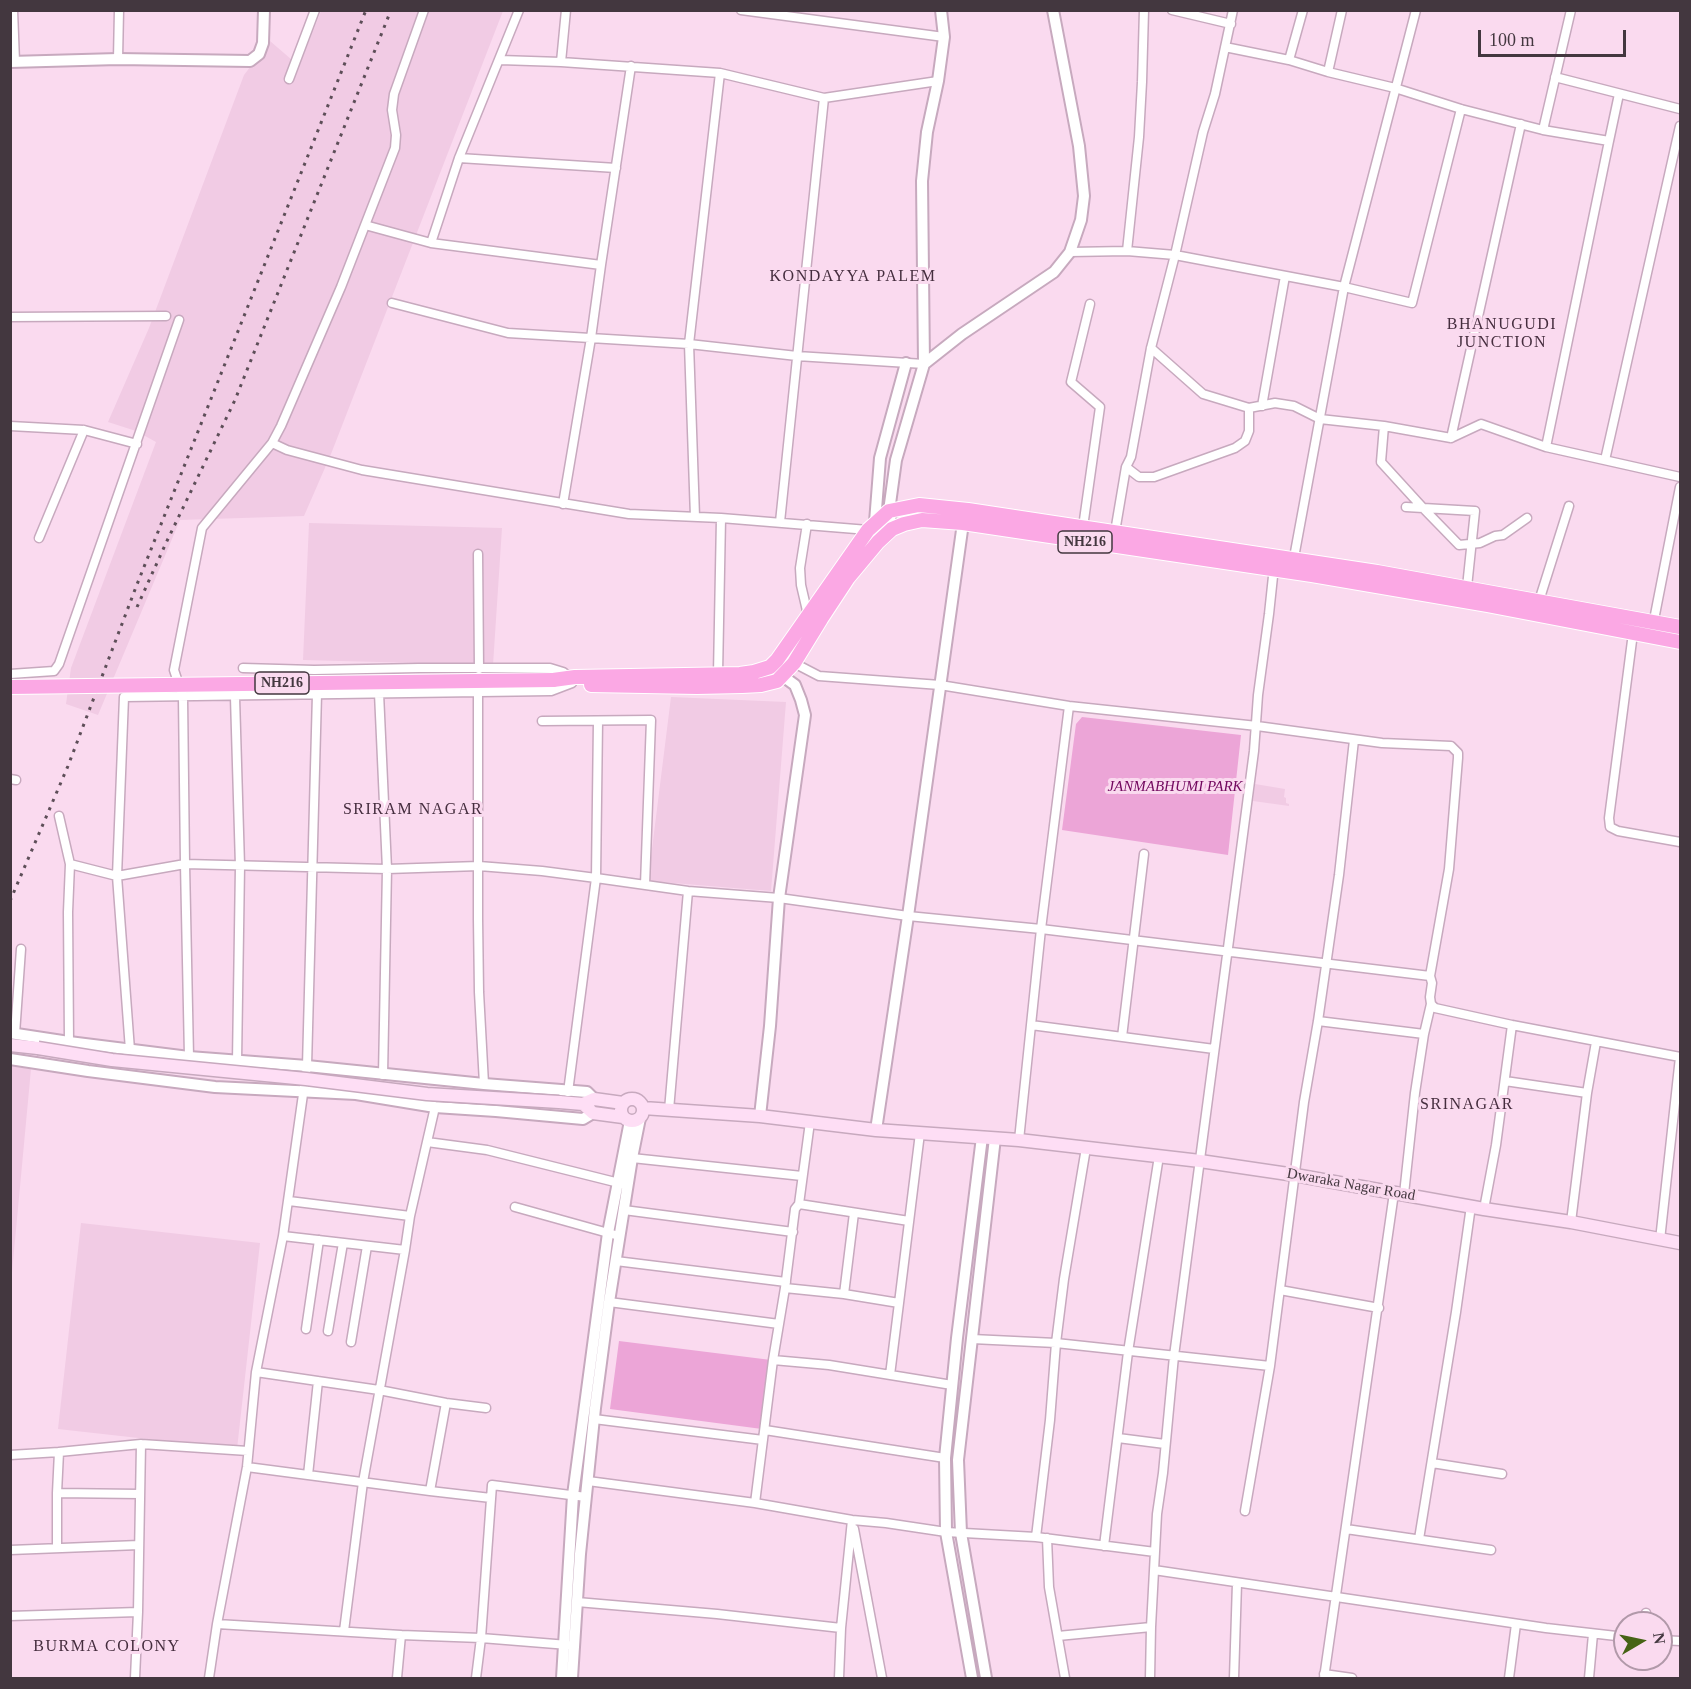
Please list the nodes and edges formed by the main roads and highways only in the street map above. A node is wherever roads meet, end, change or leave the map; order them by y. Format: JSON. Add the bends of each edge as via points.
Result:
{"nodes":[{"id":1,"x":1274,"y":563,"type":"junction"},
{"id":2,"x":1293,"y":566,"type":"junction"},
{"id":3,"x":1680,"y":627,"type":"edge"},
{"id":4,"x":1680,"y":642,"type":"edge"},
{"id":5,"x":565,"y":680,"type":"junction"},
{"id":6,"x":10,"y":687,"type":"edge"},
{"id":7,"x":12,"y":1037,"type":"edge"},
{"id":8,"x":588,"y":1102,"type":"junction"},
{"id":9,"x":623,"y":1103,"type":"junction"},
{"id":10,"x":634,"y":1116,"type":"junction"},
{"id":11,"x":1680,"y":1243,"type":"edge"}],
"edges":[{"from":1,"to":2,"type":"highway","number":"NH216"},
{"from":1,"to":5,"type":"highway","number":"NH216","via":[[922,520],[892,529],[878,542],[849,578],[794,663],[770,684],[601,686],[576,685]]},
{"from":1,"to":5,"type":"highway","number":"NH216","via":[[1083,527],[968,510],[901,507],[872,526],[770,666],[740,674]]},
{"from":2,"to":3,"type":"highway","number":"NH216","via":[[1467,587]]},
{"from":2,"to":4,"type":"highway","number":"NH216"},
{"from":5,"to":6,"type":"highway","number":"NH216","bridge":true},
{"from":7,"to":8,"type":"main road","bridge":true,"via":[[112,1060],[427,1094]]},
{"from":8,"to":9,"type":"main road"},
{"from":8,"to":10,"type":"main road","via":[[593,1113]]},
{"from":9,"to":10,"type":"main road","via":[[621,1110]]},
{"from":9,"to":10,"type":"main road","via":[[632,1098],[639,1101]]},
{"from":10,"to":11,"type":"main road","name":"Dwaraka Nagar Road","via":[[669,1110],[760,1116],[1159,1156],[1295,1175]]}]}
